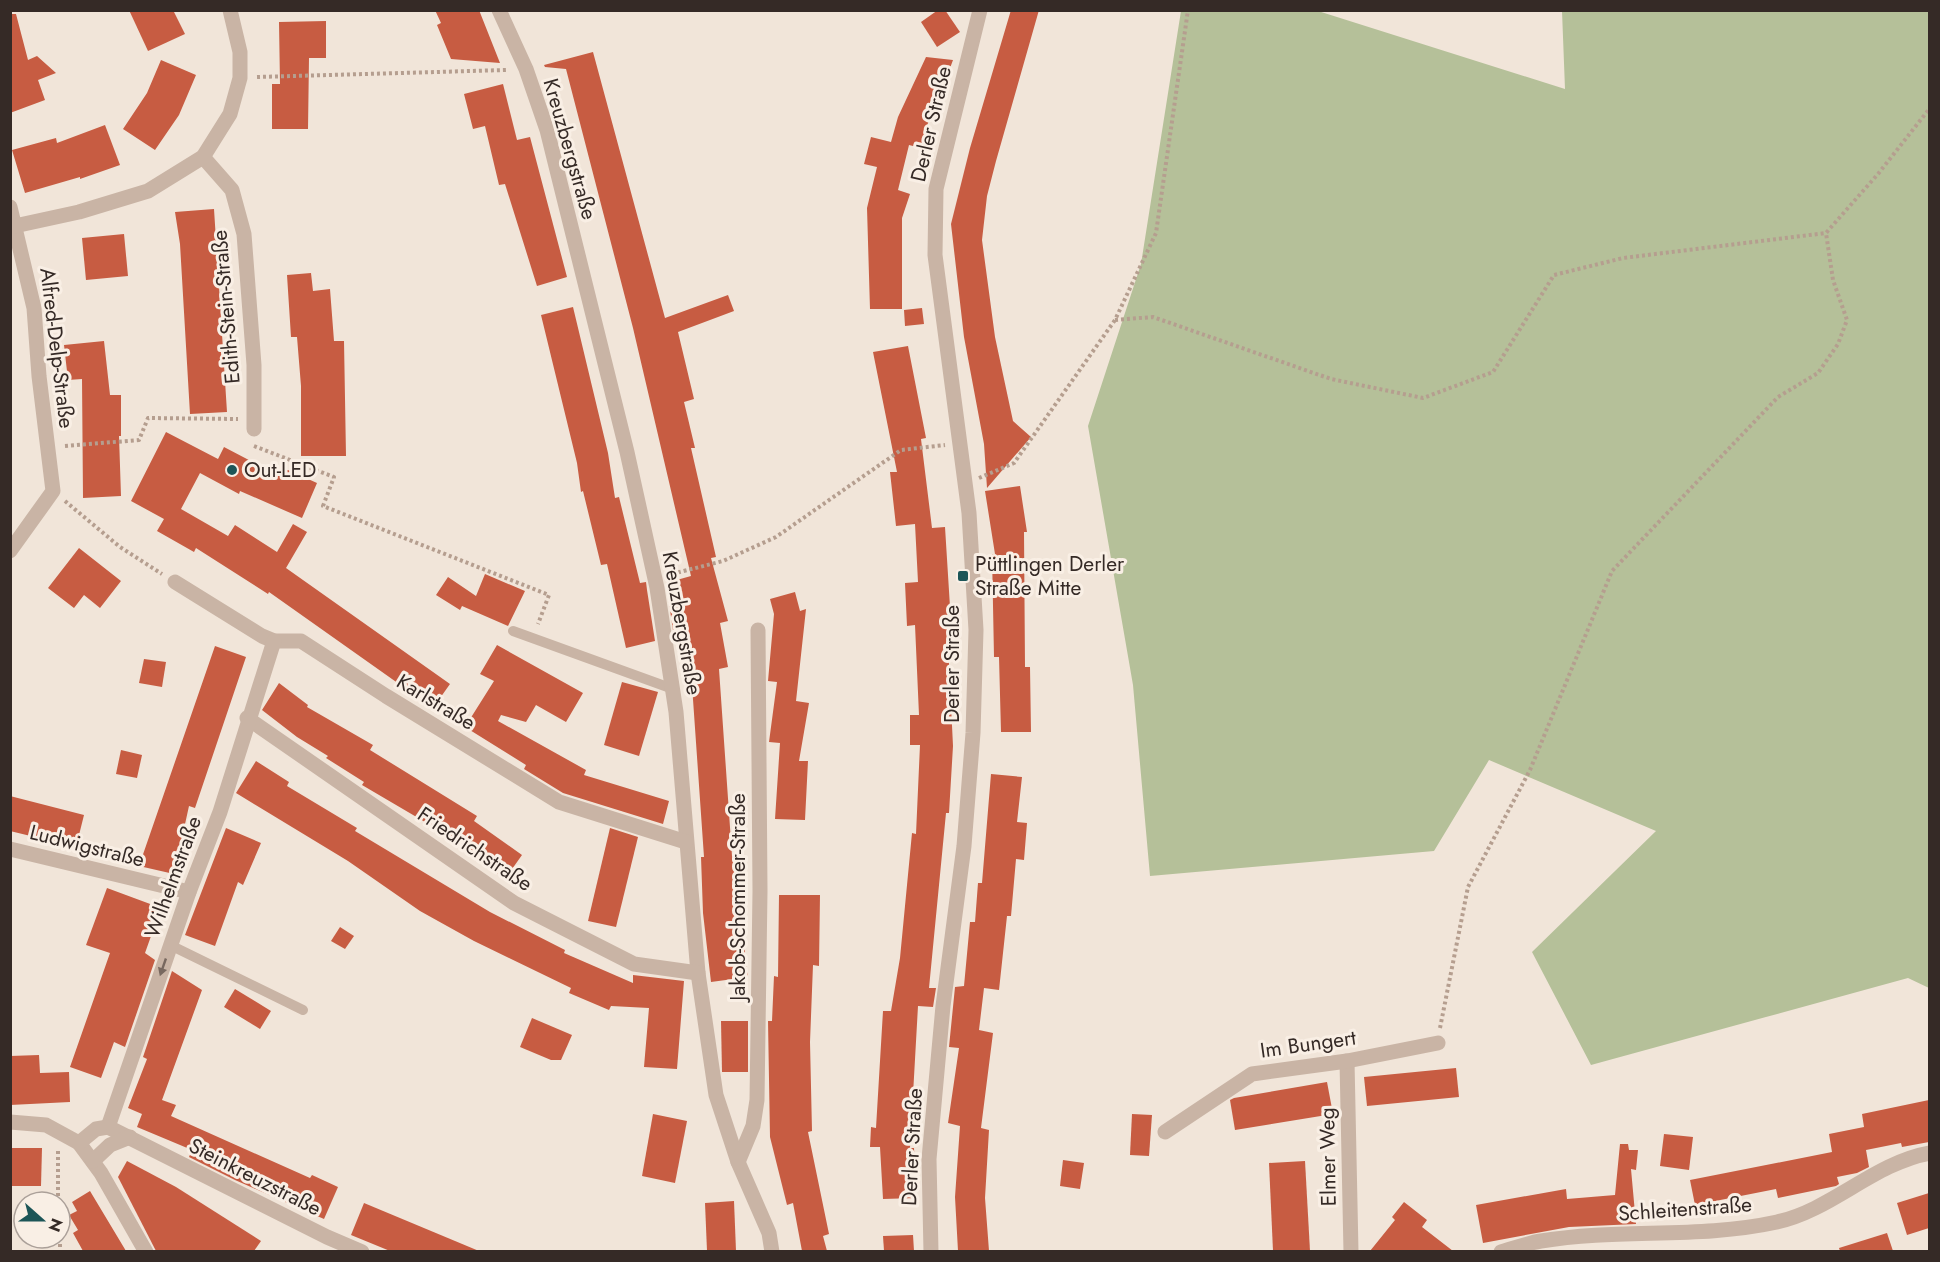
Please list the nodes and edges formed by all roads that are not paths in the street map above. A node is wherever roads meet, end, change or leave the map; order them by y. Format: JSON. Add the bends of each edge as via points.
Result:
{"nodes":[{"id":1,"x":230,"y":10,"type":"edge"},
{"id":2,"x":499,"y":10,"type":"edge"},
{"id":3,"x":980,"y":10,"type":"edge"},
{"id":4,"x":203,"y":157,"type":"junction"},
{"id":5,"x":10,"y":207,"type":"edge"},
{"id":6,"x":14,"y":227,"type":"edge"},
{"id":7,"x":254,"y":424,"type":"road end"},
{"id":8,"x":10,"y":551,"type":"edge"},
{"id":9,"x":175,"y":582,"type":"road end"},
{"id":10,"x":758,"y":630,"type":"dead end"},
{"id":11,"x":513,"y":631,"type":"dead end"},
{"id":12,"x":274,"y":640,"type":"junction"},
{"id":13,"x":673,"y":689,"type":"junction"},
{"id":14,"x":247,"y":718,"type":"junction"},
{"id":15,"x":686,"y":842,"type":"junction"},
{"id":16,"x":10,"y":849,"type":"edge"},
{"id":17,"x":189,"y":892,"type":"junction"},
{"id":18,"x":170,"y":945,"type":"junction"},
{"id":19,"x":698,"y":973,"type":"junction"},
{"id":20,"x":303,"y":1010,"type":"dead end"},
{"id":21,"x":1438,"y":1043,"type":"road end"},
{"id":22,"x":1347,"y":1061,"type":"junction"},
{"id":23,"x":10,"y":1122,"type":"edge"},
{"id":24,"x":108,"y":1127,"type":"junction"},
{"id":25,"x":1166,"y":1132,"type":"dead end"},
{"id":26,"x":130,"y":1137,"type":"junction"},
{"id":27,"x":79,"y":1143,"type":"junction"},
{"id":28,"x":1929,"y":1153,"type":"edge"},
{"id":29,"x":93,"y":1161,"type":"junction"},
{"id":30,"x":738,"y":1162,"type":"junction"},
{"id":31,"x":146,"y":1251,"type":"edge"},
{"id":32,"x":362,"y":1251,"type":"edge"},
{"id":33,"x":772,"y":1251,"type":"edge"},
{"id":34,"x":931,"y":1251,"type":"edge"},
{"id":35,"x":1351,"y":1251,"type":"edge"},
{"id":36,"x":1502,"y":1251,"type":"edge"}],
"edges":[{"from":1,"to":4,"type":"street","via":[[240,52],[240,78],[230,114]]},
{"from":2,"to":13,"type":"street","name":"Kreuzbergstraße","via":[[526,69],[547,130],[627,452],[655,578]]},
{"from":3,"to":34,"type":"street","name":"Derler Straße","via":[[936,189],[935,255],[965,484],[976,630],[974,733],[964,846],[943,1006],[929,1159]]},
{"from":4,"to":6,"type":"street","via":[[148,191]]},
{"from":4,"to":7,"type":"street","name":"Edith-Stein-Straße","via":[[232,190],[244,234],[254,365]]},
{"from":5,"to":6,"type":"street","name":"Alfred-Delp-Straße"},
{"from":6,"to":8,"type":"street","name":"Alfred-Delp-Straße","via":[[34,308],[53,491]]},
{"from":9,"to":12,"type":"street","name":"Karlstraße"},
{"from":10,"to":30,"type":"street","name":"Jakob-Schommer-Straße","via":[[757,1100],[753,1126]]},
{"from":11,"to":13,"type":"lane"},
{"from":12,"to":14,"type":"street","name":"Wilhelmstraße"},
{"from":12,"to":15,"type":"street","name":"Karlstraße","via":[[302,640],[559,802]]},
{"from":13,"to":15,"type":"street","name":"Kreuzbergstraße"},
{"from":14,"to":17,"type":"street","name":"Wilhelmstraße","via":[[220,812]]},
{"from":14,"to":19,"type":"street","name":"Friedrichstraße","via":[[514,903],[634,963]]},
{"from":15,"to":19,"type":"street","name":"Kreuzbergstraße"},
{"from":16,"to":17,"type":"street","name":"Ludwigstraße"},
{"from":17,"to":18,"type":"street","name":"Wilhelmstraße"},
{"from":18,"to":20,"type":"lane"},
{"from":18,"to":24,"type":"street","name":"Wilhelmstraße","one_way":true},
{"from":19,"to":30,"type":"street","name":"Kreuzbergstraße","via":[[716,1095]]},
{"from":21,"to":22,"type":"street","name":"Im Bungert"},
{"from":22,"to":25,"type":"street","name":"Im Bungert","via":[[1252,1074]]},
{"from":22,"to":35,"type":"street","name":"Elmer Weg"},
{"from":23,"to":27,"type":"street","via":[[46,1125]]},
{"from":24,"to":26,"type":"street","name":"Steinkreuzstraße"},
{"from":24,"to":27,"type":"street","via":[[96,1129]]},
{"from":26,"to":29,"type":"street","via":[[110,1145]]},
{"from":26,"to":32,"type":"street","name":"Steinkreuzstraße"},
{"from":27,"to":29,"type":"street"},
{"from":28,"to":36,"type":"street","name":"Schleitenstraße","via":[[1887,1168],[1824,1205],[1779,1222],[1727,1230],[1540,1241]]},
{"from":29,"to":31,"type":"street"},
{"from":30,"to":33,"type":"street","name":"Kreuzbergstraße","via":[[769,1233]]}]}
